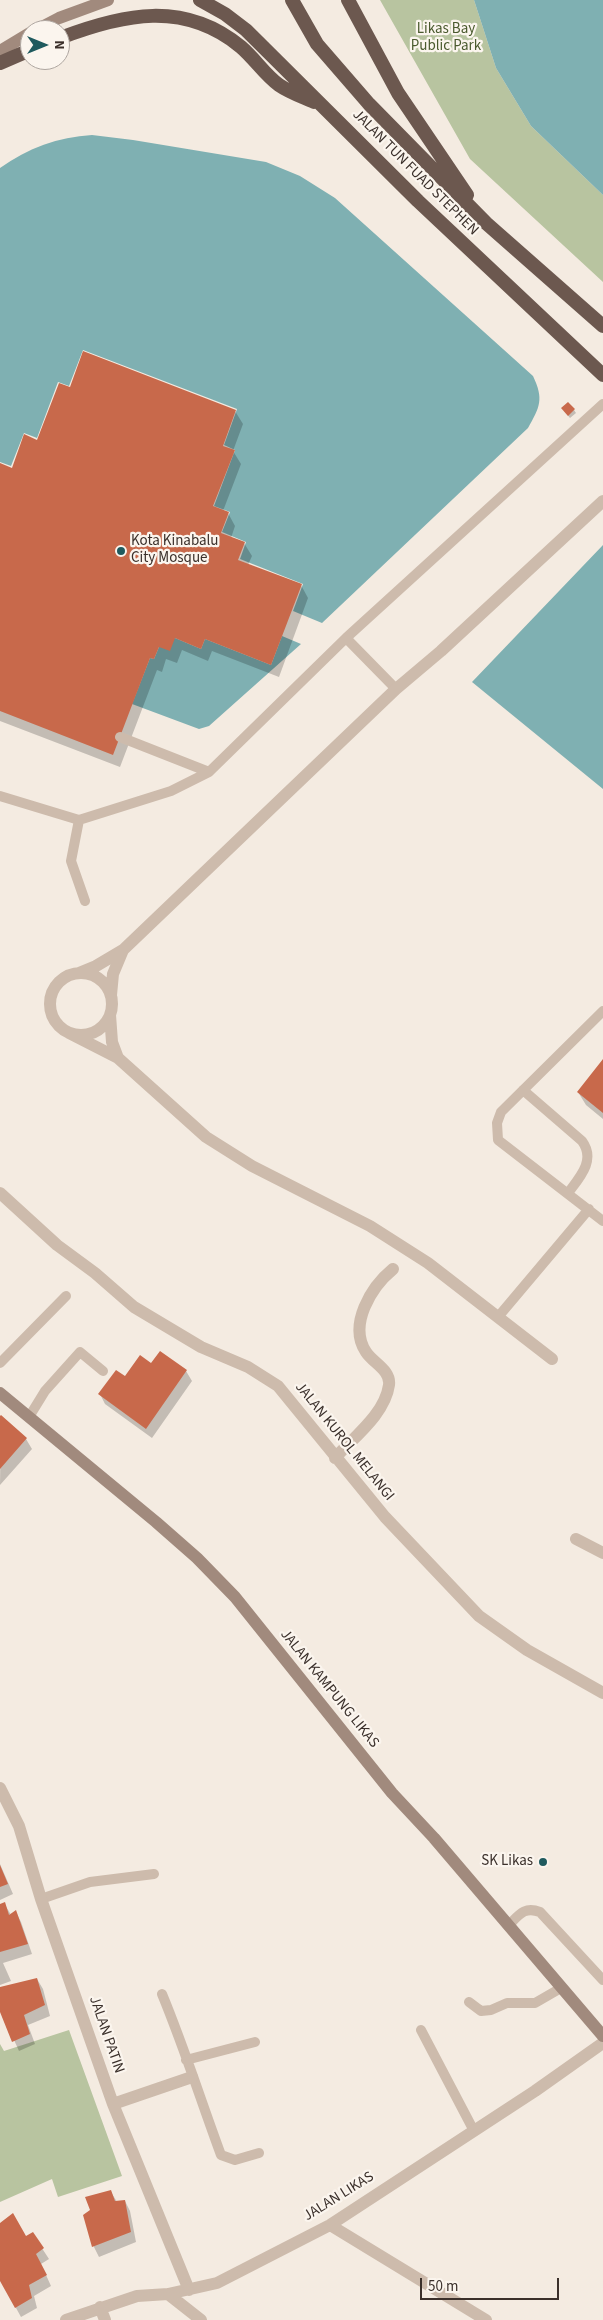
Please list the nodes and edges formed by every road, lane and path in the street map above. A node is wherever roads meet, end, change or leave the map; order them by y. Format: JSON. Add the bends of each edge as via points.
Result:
{"nodes":[{"id":1,"x":108,"y":0,"type":"edge"},
{"id":2,"x":200,"y":0,"type":"edge"},
{"id":3,"x":292,"y":0,"type":"edge"},
{"id":4,"x":348,"y":0,"type":"edge"},
{"id":5,"x":55,"y":20,"type":"edge"},
{"id":6,"x":70,"y":35,"type":"edge"},
{"id":7,"x":20,"y":39,"type":"edge"},
{"id":8,"x":0,"y":50,"type":"edge"},
{"id":9,"x":20,"y":54,"type":"edge"},
{"id":10,"x":0,"y":63,"type":"edge"},
{"id":11,"x":326,"y":108,"type":"junction"},
{"id":12,"x":486,"y":223,"type":"junction"},
{"id":13,"x":603,"y":326,"type":"edge"},
{"id":14,"x":603,"y":375,"type":"edge"},
{"id":15,"x":603,"y":404,"type":"edge"},
{"id":16,"x":603,"y":501,"type":"edge"},
{"id":17,"x":346,"y":638,"type":"junction"},
{"id":18,"x":396,"y":689,"type":"junction"},
{"id":19,"x":120,"y":737,"type":"dead end"},
{"id":20,"x":209,"y":772,"type":"junction"},
{"id":21,"x":0,"y":796,"type":"edge"},
{"id":22,"x":78,"y":820,"type":"junction"},
{"id":23,"x":85,"y":901,"type":"dead end"},
{"id":24,"x":123,"y":950,"type":"junction"},
{"id":25,"x":79,"y":973,"type":"junction"},
{"id":26,"x":111,"y":995,"type":"junction"},
{"id":27,"x":603,"y":1011,"type":"edge"},
{"id":28,"x":110,"y":1015,"type":"junction"},
{"id":29,"x":69,"y":1033,"type":"junction"},
{"id":30,"x":118,"y":1058,"type":"junction"},
{"id":31,"x":524,"y":1090,"type":"junction"},
{"id":32,"x":0,"y":1193,"type":"edge"},
{"id":33,"x":568,"y":1193,"type":"junction"},
{"id":34,"x":589,"y":1209,"type":"junction"},
{"id":35,"x":603,"y":1221,"type":"edge"},
{"id":36,"x":394,"y":1269,"type":"dead end"},
{"id":37,"x":66,"y":1296,"type":"dead end"},
{"id":38,"x":498,"y":1317,"type":"junction"},
{"id":39,"x":552,"y":1359,"type":"dead end"},
{"id":40,"x":0,"y":1364,"type":"edge"},
{"id":41,"x":103,"y":1371,"type":"dead end"},
{"id":42,"x":0,"y":1393,"type":"edge"},
{"id":43,"x":30,"y":1416,"type":"junction"},
{"id":44,"x":335,"y":1458,"type":"junction"},
{"id":45,"x":576,"y":1539,"type":"dead end"},
{"id":46,"x":603,"y":1553,"type":"edge"},
{"id":47,"x":603,"y":1692,"type":"edge"},
{"id":48,"x":0,"y":1788,"type":"edge"},
{"id":49,"x":154,"y":1874,"type":"dead end"},
{"id":50,"x":42,"y":1898,"type":"junction"},
{"id":51,"x":508,"y":1926,"type":"junction"},
{"id":52,"x":603,"y":1980,"type":"edge"},
{"id":53,"x":561,"y":1988,"type":"junction"},
{"id":54,"x":162,"y":1994,"type":"dead end"},
{"id":55,"x":469,"y":2002,"type":"dead end"},
{"id":56,"x":421,"y":2030,"type":"dead end"},
{"id":57,"x":603,"y":2036,"type":"edge"},
{"id":58,"x":255,"y":2042,"type":"dead end"},
{"id":59,"x":603,"y":2043,"type":"edge"},
{"id":60,"x":186,"y":2060,"type":"junction"},
{"id":61,"x":192,"y":2077,"type":"junction"},
{"id":62,"x":113,"y":2104,"type":"junction"},
{"id":63,"x":474,"y":2131,"type":"junction"},
{"id":64,"x":259,"y":2153,"type":"dead end"},
{"id":65,"x":330,"y":2225,"type":"junction"},
{"id":66,"x":189,"y":2290,"type":"junction"},
{"id":67,"x":168,"y":2294,"type":"junction"},
{"id":68,"x":100,"y":2308,"type":"junction"},
{"id":69,"x":66,"y":2320,"type":"edge"},
{"id":70,"x":105,"y":2320,"type":"edge"},
{"id":71,"x":201,"y":2320,"type":"edge"},
{"id":72,"x":486,"y":2320,"type":"edge"}],
"edges":[{"from":1,"to":5,"type":"main road"},
{"from":2,"to":11,"type":"highway","name":"JALAN TUN FUAD STEPHEN","via":[[246,30]]},
{"from":3,"to":12,"type":"highway","name":"JALAN TUN FUAD STEPHEN","via":[[317,44],[369,104]]},
{"from":4,"to":12,"type":"highway","via":[[398,93]]},
{"from":6,"to":11,"type":"highway","via":[[144,15],[189,21],[240,47],[279,85]]},
{"from":7,"to":8,"type":"main road"},
{"from":9,"to":10,"type":"highway"},
{"from":11,"to":14,"type":"highway","name":"JALAN TUN FUAD STEPHEN","via":[[432,215]]},
{"from":12,"to":13,"type":"highway","name":"JALAN TUN FUAD STEPHEN"},
{"from":15,"to":17,"type":"lane"},
{"from":16,"to":18,"type":"street","via":[[441,652]]},
{"from":17,"to":18,"type":"lane"},
{"from":17,"to":20,"type":"lane"},
{"from":18,"to":24,"type":"street"},
{"from":19,"to":20,"type":"lane"},
{"from":20,"to":22,"type":"lane","via":[[171,791]]},
{"from":21,"to":22,"type":"lane"},
{"from":22,"to":23,"type":"lane","via":[[71,860]]},
{"from":24,"to":25,"type":"street"},
{"from":24,"to":26,"type":"street","via":[[113,974]]},
{"from":25,"to":26,"type":"street","via":[[99,978]]},
{"from":25,"to":29,"type":"street","via":[[60,981],[51,999],[54,1019]]},
{"from":26,"to":28,"type":"street"},
{"from":27,"to":31,"type":"lane"},
{"from":28,"to":29,"type":"street","via":[[98,1031],[84,1035]]},
{"from":28,"to":30,"type":"street","via":[[112,1042]]},
{"from":29,"to":30,"type":"street"},
{"from":30,"to":38,"type":"street","via":[[206,1136],[252,1166],[370,1226],[428,1263]]},
{"from":31,"to":33,"type":"lane","via":[[587,1148],[588,1163]]},
{"from":31,"to":33,"type":"lane","via":[[501,1112],[496,1123],[498,1140]]},
{"from":32,"to":44,"type":"street","name":"JALAN KUROL MELANGI","via":[[57,1245],[95,1272],[134,1307],[201,1348],[248,1367],[278,1386]]},
{"from":33,"to":34,"type":"lane"},
{"from":34,"to":35,"type":"lane"},
{"from":34,"to":38,"type":"lane"},
{"from":36,"to":44,"type":"street","via":[[377,1285],[359,1324],[360,1341],[367,1354],[383,1368],[389,1384],[381,1408]]},
{"from":37,"to":40,"type":"lane"},
{"from":38,"to":39,"type":"street"},
{"from":41,"to":43,"type":"lane","via":[[80,1352],[44,1391]]},
{"from":42,"to":43,"type":"main road","name":"JALAN KAMPUNG LIKAS"},
{"from":43,"to":51,"type":"main road","name":"JALAN KAMPUNG LIKAS","via":[[197,1558],[235,1597],[392,1793]]},
{"from":44,"to":47,"type":"street","name":"JALAN KUROL MELANGI","via":[[409,1543],[479,1616],[527,1650]]},
{"from":45,"to":46,"type":"street"},
{"from":48,"to":50,"type":"street","name":"JALAN PATIN","via":[[19,1826]]},
{"from":49,"to":50,"type":"lane","via":[[90,1882]]},
{"from":50,"to":62,"type":"street","name":"JALAN PATIN"},
{"from":51,"to":52,"type":"lane","via":[[524,1910],[540,1912]]},
{"from":51,"to":53,"type":"main road","name":"JALAN KAMPUNG LIKAS"},
{"from":53,"to":55,"type":"lane","via":[[536,2003],[507,2003],[481,2012]]},
{"from":53,"to":57,"type":"main road","name":"JALAN KAMPUNG LIKAS"},
{"from":54,"to":60,"type":"lane"},
{"from":56,"to":63,"type":"lane"},
{"from":58,"to":60,"type":"lane"},
{"from":59,"to":63,"type":"street","name":"JALAN LIKAS"},
{"from":60,"to":61,"type":"lane"},
{"from":61,"to":62,"type":"street"},
{"from":61,"to":64,"type":"lane","via":[[220,2154],[235,2160]]},
{"from":62,"to":66,"type":"street","name":"JALAN PATIN"},
{"from":63,"to":65,"type":"street","name":"JALAN LIKAS"},
{"from":65,"to":66,"type":"street","name":"JALAN LIKAS","via":[[217,2283]]},
{"from":65,"to":72,"type":"street"},
{"from":66,"to":67,"type":"street","name":"JALAN LIKAS"},
{"from":67,"to":68,"type":"street","name":"JALAN LIKAS","via":[[137,2296]]},
{"from":67,"to":71,"type":"street"},
{"from":68,"to":69,"type":"street","name":"JALAN LIKAS"},
{"from":68,"to":70,"type":"street"}]}
